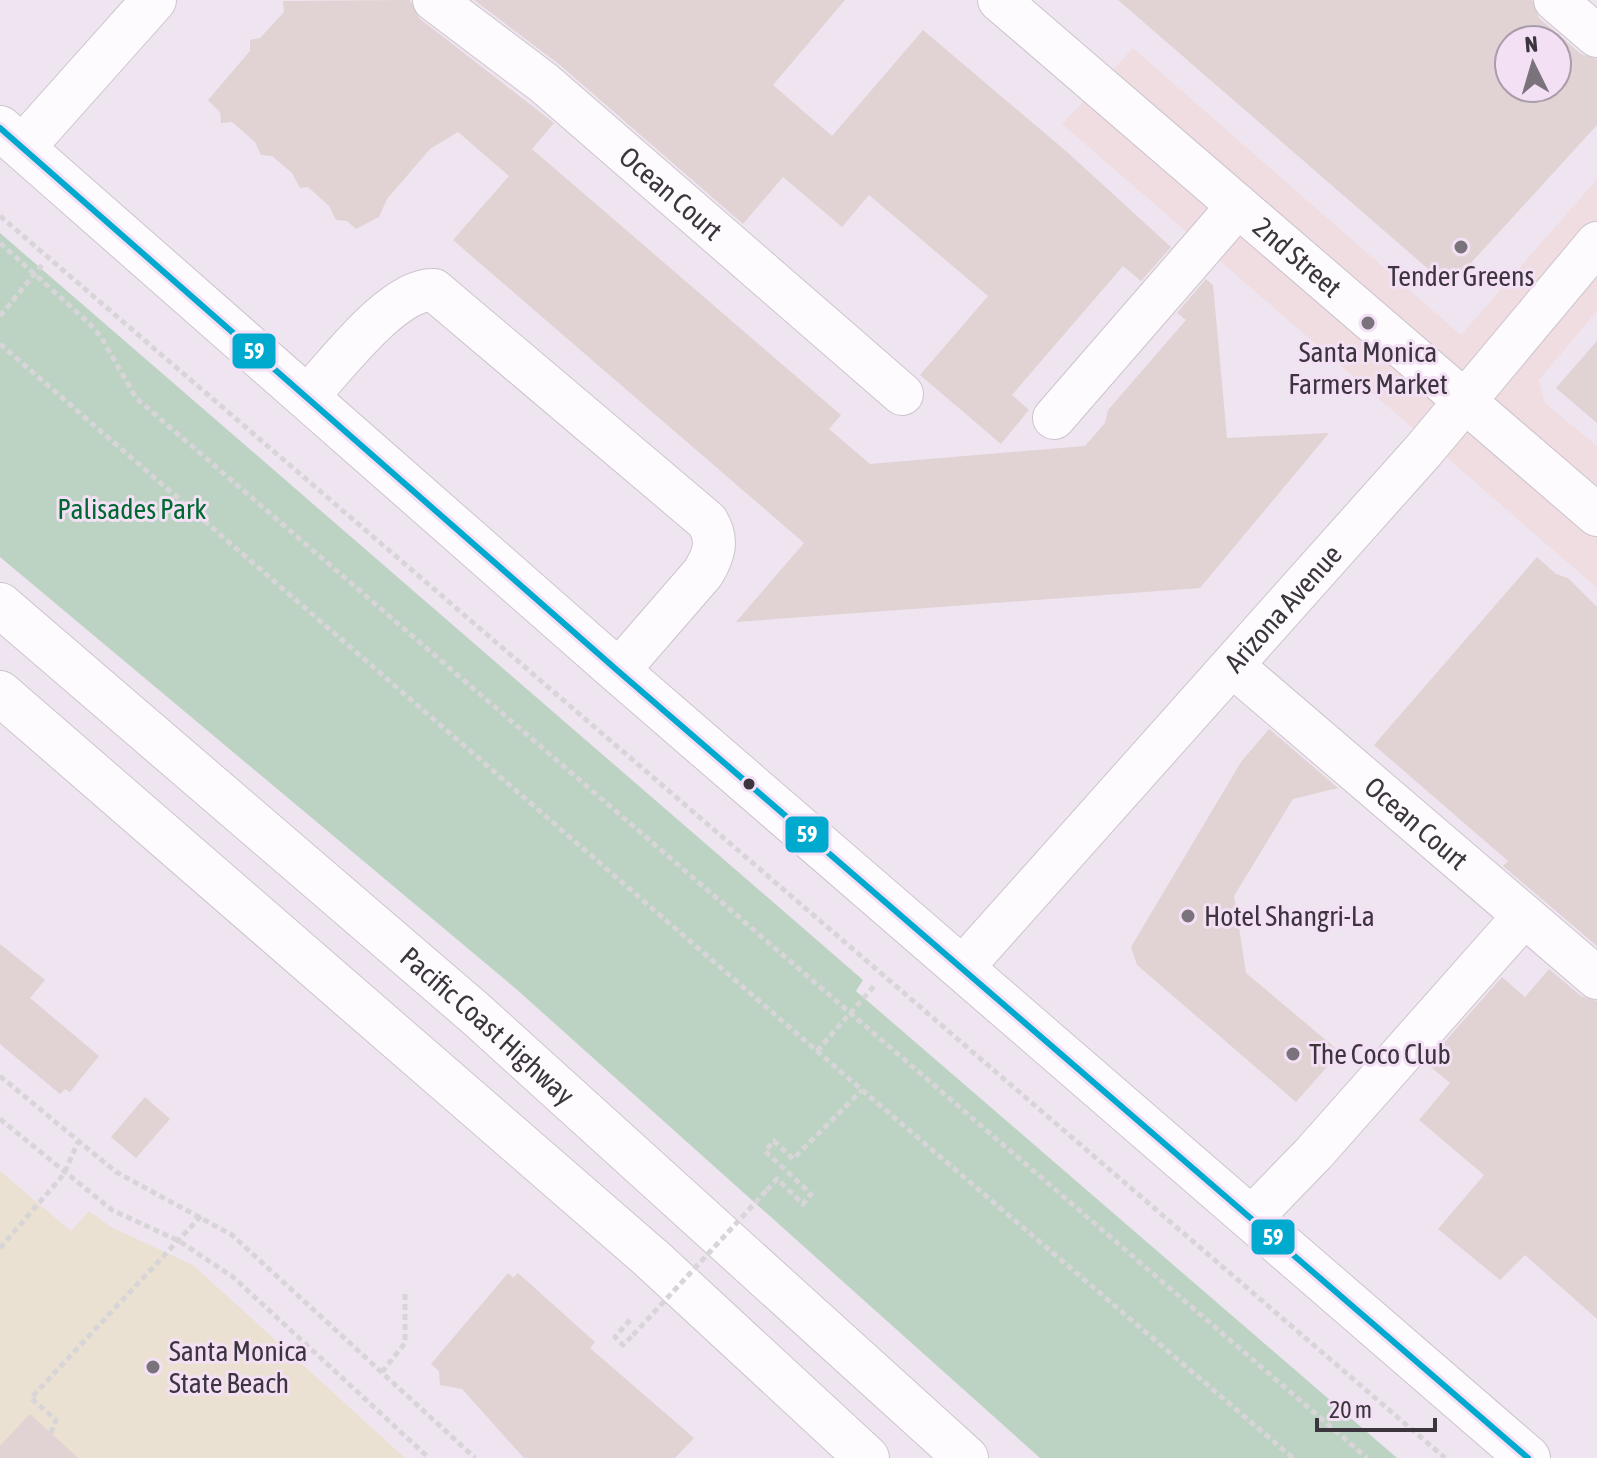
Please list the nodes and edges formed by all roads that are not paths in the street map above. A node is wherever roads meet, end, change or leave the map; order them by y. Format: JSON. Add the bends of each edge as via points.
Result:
{"nodes":[{"id":1,"x":154,"y":0,"type":"edge"},
{"id":2,"x":434,"y":0,"type":"edge"},
{"id":3,"x":999,"y":0,"type":"edge"},
{"id":4,"x":1555,"y":0,"type":"edge"},
{"id":5,"x":1597,"y":36,"type":"edge"},
{"id":6,"x":12,"y":138,"type":"edge"},
{"id":7,"x":1238,"y":206,"type":"junction"},
{"id":8,"x":1597,"y":243,"type":"edge"},
{"id":9,"x":902,"y":394,"type":"dead end"},
{"id":10,"x":307,"y":397,"type":"junction"},
{"id":11,"x":1464,"y":401,"type":"junction"},
{"id":12,"x":1054,"y":418,"type":"dead end"},
{"id":13,"x":1597,"y":515,"type":"edge"},
{"id":14,"x":0,"y":605,"type":"edge"},
{"id":15,"x":1234,"y":667,"type":"junction"},
{"id":16,"x":618,"y":671,"type":"junction"},
{"id":17,"x":0,"y":693,"type":"edge"},
{"id":18,"x":1524,"y":916,"type":"junction"},
{"id":19,"x":962,"y":968,"type":"junction"},
{"id":20,"x":1597,"y":978,"type":"edge"},
{"id":21,"x":1251,"y":1218,"type":"junction"},
{"id":22,"x":867,"y":1458,"type":"edge"},
{"id":23,"x":966,"y":1458,"type":"edge"},
{"id":24,"x":1528,"y":1458,"type":"edge"}],
"edges":[{"from":1,"to":6,"type":"main road"},
{"from":2,"to":9,"type":"street","name":"Ocean Court","via":[[544,83]]},
{"from":3,"to":7,"type":"street","name":"2nd Street"},
{"from":4,"to":5,"type":"street"},
{"from":6,"to":10,"type":"main road"},
{"from":7,"to":11,"type":"street","name":"2nd Street"},
{"from":7,"to":12,"type":"street"},
{"from":8,"to":11,"type":"street","name":"Arizona Avenue"},
{"from":10,"to":16,"type":"main road"},
{"from":10,"to":16,"type":"street","via":[[394,305],[413,292],[434,290],[707,521],[715,542],[708,565]]},
{"from":11,"to":13,"type":"street","name":"2nd Street"},
{"from":11,"to":15,"type":"street","name":"Arizona Avenue"},
{"from":14,"to":23,"type":"main road","name":"Pacific Coast Highway","via":[[464,1003]]},
{"from":15,"to":18,"type":"street","name":"Ocean Court"},
{"from":15,"to":19,"type":"street","name":"Arizona Avenue"},
{"from":16,"to":19,"type":"main road"},
{"from":17,"to":22,"type":"main road","via":[[651,1258]]},
{"from":18,"to":20,"type":"street","name":"Ocean Court"},
{"from":18,"to":21,"type":"street"},
{"from":19,"to":21,"type":"main road"},
{"from":21,"to":24,"type":"main road"}]}
